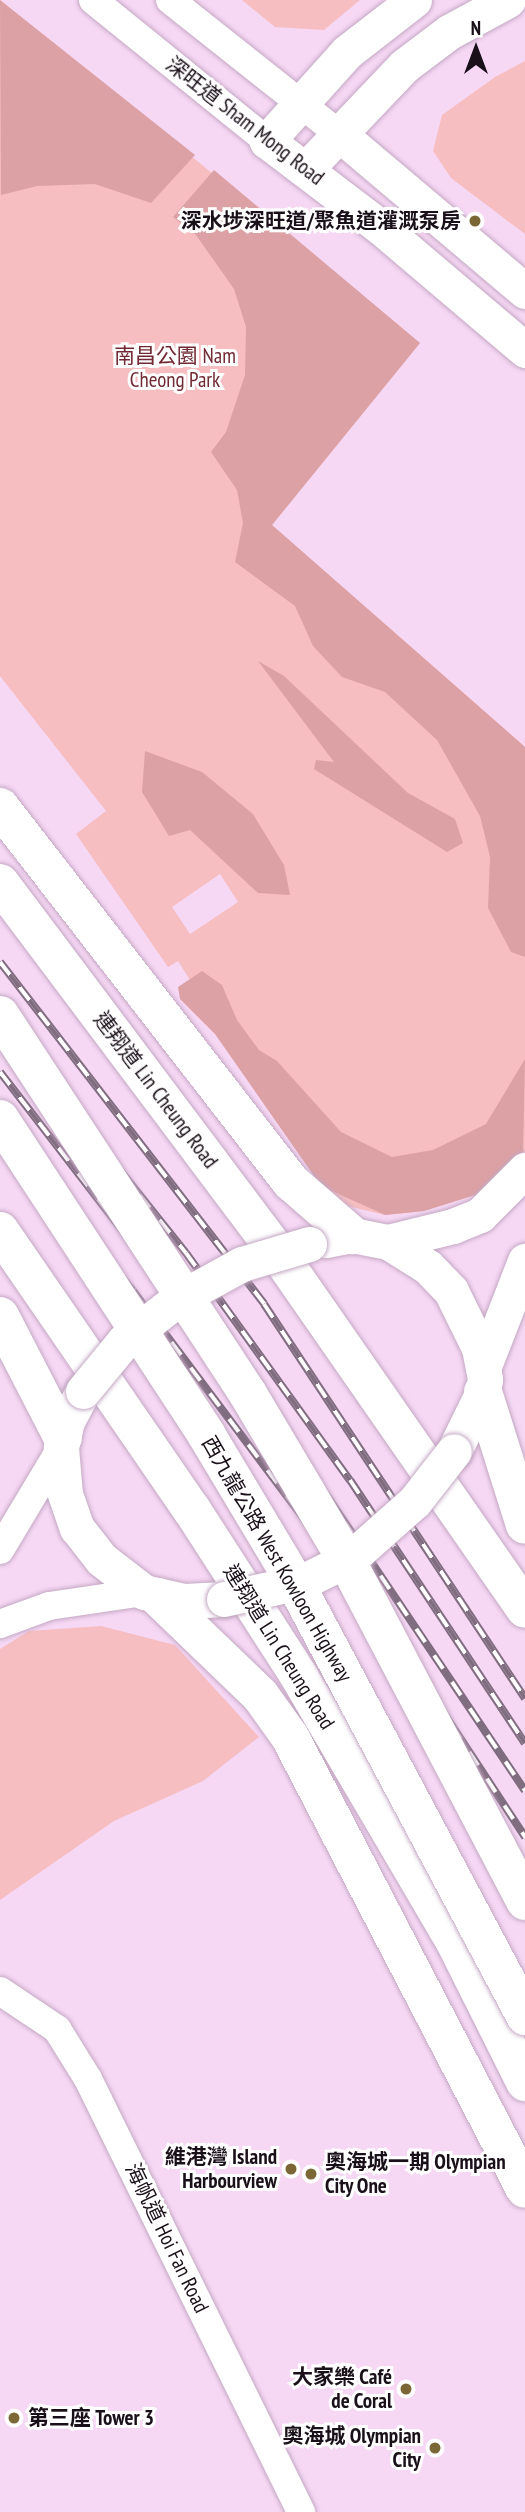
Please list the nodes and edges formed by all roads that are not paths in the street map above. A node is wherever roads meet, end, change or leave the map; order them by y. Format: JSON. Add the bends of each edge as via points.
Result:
{"nodes":[{"id":1,"x":93,"y":0,"type":"edge"},
{"id":2,"x":170,"y":0,"type":"edge"},
{"id":3,"x":414,"y":0,"type":"edge"},
{"id":4,"x":508,"y":0,"type":"edge"},
{"id":5,"x":298,"y":103,"type":"junction"},
{"id":6,"x":338,"y":133,"type":"junction"},
{"id":7,"x":267,"y":141,"type":"junction"},
{"id":8,"x":306,"y":169,"type":"junction"},
{"id":9,"x":525,"y":291,"type":"edge"},
{"id":10,"x":525,"y":350,"type":"edge"},
{"id":11,"x":0,"y":807,"type":"edge"},
{"id":12,"x":0,"y":883,"type":"edge"},
{"id":13,"x":0,"y":1015,"type":"edge"},
{"id":14,"x":0,"y":1119,"type":"edge"},
{"id":15,"x":525,"y":1170,"type":"edge"},
{"id":16,"x":0,"y":1231,"type":"edge"},
{"id":17,"x":370,"y":1238,"type":"junction"},
{"id":18,"x":525,"y":1261,"type":"edge"},
{"id":19,"x":0,"y":1316,"type":"edge"},
{"id":20,"x":484,"y":1379,"type":"junction"},
{"id":21,"x":62,"y":1443,"type":"junction"},
{"id":22,"x":525,"y":1525,"type":"edge"},
{"id":23,"x":0,"y":1550,"type":"edge"},
{"id":24,"x":151,"y":1595,"type":"junction"},
{"id":25,"x":525,"y":1609,"type":"edge"},
{"id":26,"x":0,"y":1624,"type":"edge"},
{"id":27,"x":525,"y":1901,"type":"edge"},
{"id":28,"x":0,"y":1991,"type":"edge"},
{"id":29,"x":525,"y":2016,"type":"edge"},
{"id":30,"x":525,"y":2082,"type":"edge"},
{"id":31,"x":525,"y":2189,"type":"edge"},
{"id":32,"x":301,"y":2512,"type":"edge"}],
"edges":[{"from":1,"to":7,"type":"street","name":"深旺道 Sham Mong Road"},
{"from":2,"to":5,"type":"street"},
{"from":3,"to":5,"type":"main road","via":[[347,52]]},
{"from":4,"to":6,"type":"main road","via":[[449,32],[404,66]]},
{"from":5,"to":6,"type":"street"},
{"from":5,"to":7,"type":"main road"},
{"from":6,"to":8,"type":"main road"},
{"from":6,"to":9,"type":"main road"},
{"from":7,"to":8,"type":"main road","name":"深旺道 Sham Mong Road"},
{"from":8,"to":10,"type":"main road","name":"深旺道 Sham Mong Road"},
{"from":11,"to":17,"type":"highway","via":[[291,1182]]},
{"from":12,"to":25,"type":"highway","name":"連翔道 Lin Cheung Road","via":[[275,1249]]},
{"from":13,"to":27,"type":"highway","bridge":true,"via":[[248,1394],[344,1554]]},
{"from":14,"to":29,"type":"highway","name":"西九龍公路 West Kowloon Highway","bridge":true,"via":[[206,1434],[287,1569]]},
{"from":15,"to":17,"type":"main road","via":[[480,1214],[453,1226]]},
{"from":16,"to":30,"type":"highway","name":"連翔道 Lin Cheung Road","via":[[192,1510],[299,1676],[454,1940]]},
{"from":17,"to":20,"type":"main road","via":[[428,1267],[451,1291]]},
{"from":17,"to":21,"type":"main road","bridge":true,"via":[[269,1253],[188,1292],[124,1341],[83,1391]]},
{"from":18,"to":20,"type":"main road"},
{"from":19,"to":21,"type":"highway"},
{"from":20,"to":22,"type":"highway"},
{"from":20,"to":24,"type":"main road","bridge":true,"via":[[454,1451],[415,1502],[352,1557],[304,1581],[224,1599]]},
{"from":21,"to":23,"type":"street"},
{"from":21,"to":24,"type":"main road","via":[[65,1494],[77,1528],[100,1559]]},
{"from":24,"to":26,"type":"street","via":[[60,1603]]},
{"from":24,"to":31,"type":"highway","via":[[253,1688],[290,1737]]},
{"from":28,"to":32,"type":"street","name":"海帆道 Hoi Fan Road","via":[[57,2029],[88,2079]]}]}
